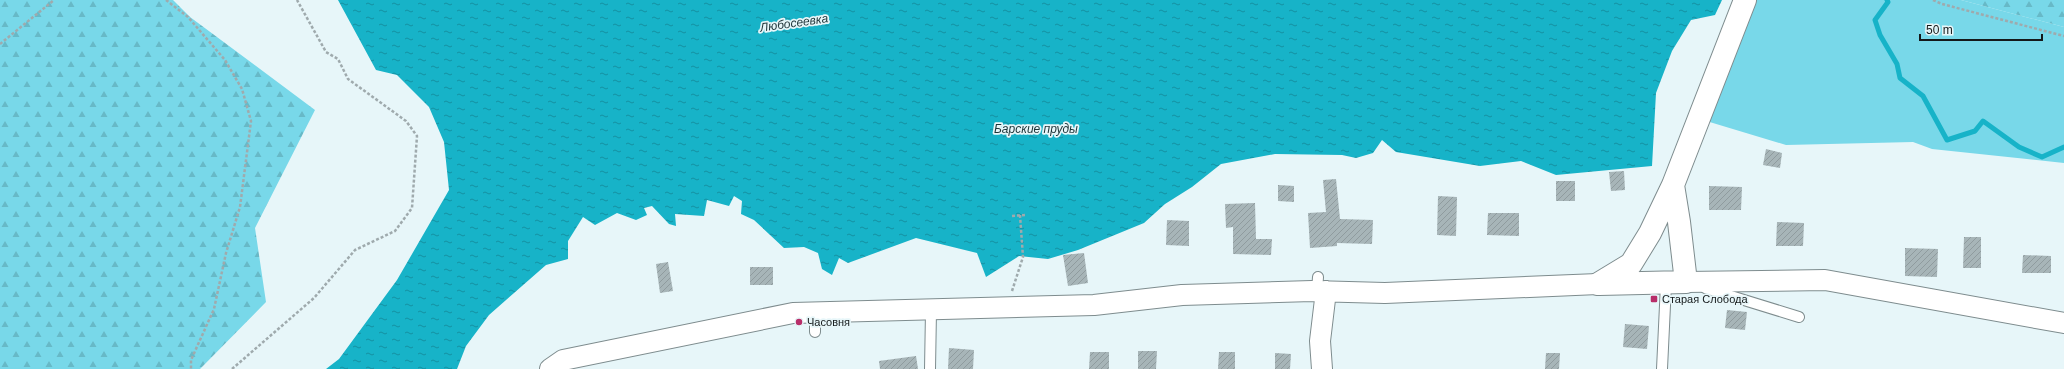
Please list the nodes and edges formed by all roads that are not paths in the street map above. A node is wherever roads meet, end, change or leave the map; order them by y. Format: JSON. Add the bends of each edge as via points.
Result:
{"nodes":[{"id":1,"x":1745,"y":0,"type":"edge"},
{"id":2,"x":1673,"y":185,"type":"junction"},
{"id":3,"x":1631,"y":264,"type":"junction"},
{"id":4,"x":1676,"y":283,"type":"junction"},
{"id":5,"x":1598,"y":284,"type":"junction"},
{"id":6,"x":1643,"y":284,"type":"junction"},
{"id":7,"x":1320,"y":286,"type":"junction"},
{"id":8,"x":931,"y":311,"type":"junction"},
{"id":9,"x":1799,"y":317,"type":"dead end"},
{"id":10,"x":2064,"y":323,"type":"edge"},
{"id":11,"x":550,"y":369,"type":"edge"},
{"id":12,"x":930,"y":369,"type":"edge"},
{"id":13,"x":1322,"y":369,"type":"edge"},
{"id":14,"x":1662,"y":369,"type":"edge"}],
"edges":[{"from":1,"to":2,"type":"street"},
{"from":2,"to":3,"type":"street","via":[[1650,233]]},
{"from":2,"to":4,"type":"street","via":[[1679,222]]},
{"from":3,"to":5,"type":"street"},
{"from":3,"to":6,"type":"street"},
{"from":4,"to":6,"type":"street"},
{"from":4,"to":9,"type":"lane"},
{"from":4,"to":10,"type":"street","via":[[1825,280]]},
{"from":4,"to":14,"type":"lane"},
{"from":5,"to":6,"type":"street"},
{"from":5,"to":7,"type":"street","via":[[1385,293]]},
{"from":7,"to":8,"type":"street","via":[[1182,295],[1094,305]]},
{"from":7,"to":13,"type":"street"},
{"from":8,"to":11,"type":"street","via":[[815,322],[793,313],[563,360]]},
{"from":8,"to":12,"type":"lane"}]}
